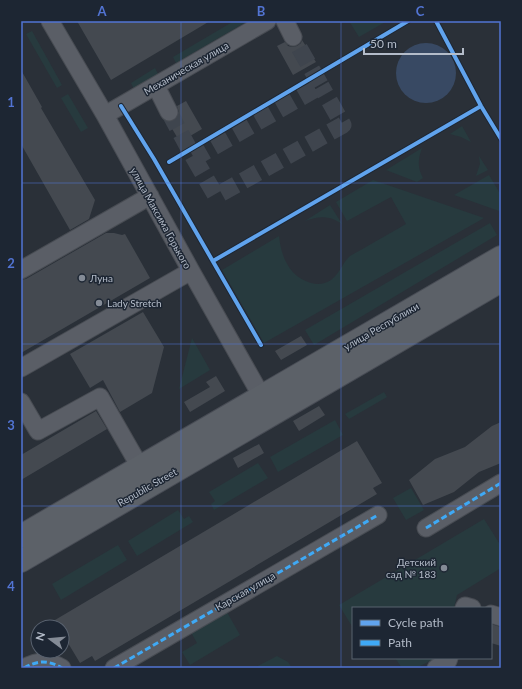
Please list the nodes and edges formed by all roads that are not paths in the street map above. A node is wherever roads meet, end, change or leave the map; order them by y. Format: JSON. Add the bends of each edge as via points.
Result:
{"nodes":[{"id":1,"x":50,"y":21,"type":"edge"},
{"id":2,"x":267,"y":21,"type":"edge"},
{"id":3,"x":285,"y":21,"type":"edge"},
{"id":4,"x":293,"y":37,"type":"tunnel mouth"},
{"id":5,"x":156,"y":86,"type":"junction"},
{"id":6,"x":169,"y":112,"type":"tunnel mouth"},
{"id":7,"x":104,"y":115,"type":"junction"},
{"id":8,"x":150,"y":196,"type":"junction"},
{"id":9,"x":501,"y":257,"type":"edge"},
{"id":10,"x":21,"y":270,"type":"edge"},
{"id":11,"x":191,"y":271,"type":"junction"},
{"id":12,"x":501,"y":281,"type":"edge"},
{"id":13,"x":21,"y":368,"type":"edge"},
{"id":14,"x":21,"y":402,"type":"edge"},
{"id":15,"x":267,"y":405,"type":"junction"},
{"id":16,"x":140,"y":467,"type":"junction"},
{"id":17,"x":501,"y":483,"type":"edge"},
{"id":18,"x":378,"y":515,"type":"dead end"},
{"id":19,"x":426,"y":528,"type":"dead end"},
{"id":20,"x":21,"y":536,"type":"edge"},
{"id":21,"x":21,"y":561,"type":"edge"},
{"id":22,"x":24,"y":668,"type":"edge"},
{"id":23,"x":62,"y":668,"type":"edge"},
{"id":24,"x":114,"y":668,"type":"edge"}],
"edges":[{"from":1,"to":7,"type":"street","name":"улица Максима Горького"},
{"from":2,"to":5,"type":"street","name":"Механическая улица"},
{"from":3,"to":4,"type":"street"},
{"from":5,"to":6,"type":"street"},
{"from":5,"to":7,"type":"street","name":"Механическая улица"},
{"from":7,"to":8,"type":"street","name":"улица Максима Горького"},
{"from":8,"to":10,"type":"street"},
{"from":8,"to":11,"type":"street","name":"улица Максима Горького"},
{"from":9,"to":15,"type":"main road","name":"улица Республики"},
{"from":11,"to":13,"type":"street"},
{"from":11,"to":15,"type":"street","name":"улица Максима Горького"},
{"from":12,"to":15,"type":"main road"},
{"from":14,"to":16,"type":"street","via":[[38,431],[100,397]]},
{"from":15,"to":16,"type":"main road","name":"Republic Street"},
{"from":15,"to":21,"type":"main road","name":"Republic Street"},
{"from":16,"to":20,"type":"main road","name":"Republic Street"},
{"from":17,"to":19,"type":"street"},
{"from":18,"to":24,"type":"street","name":"Карская улица"},
{"from":22,"to":23,"type":"street","via":[[33,663],[45,662]]}]}
